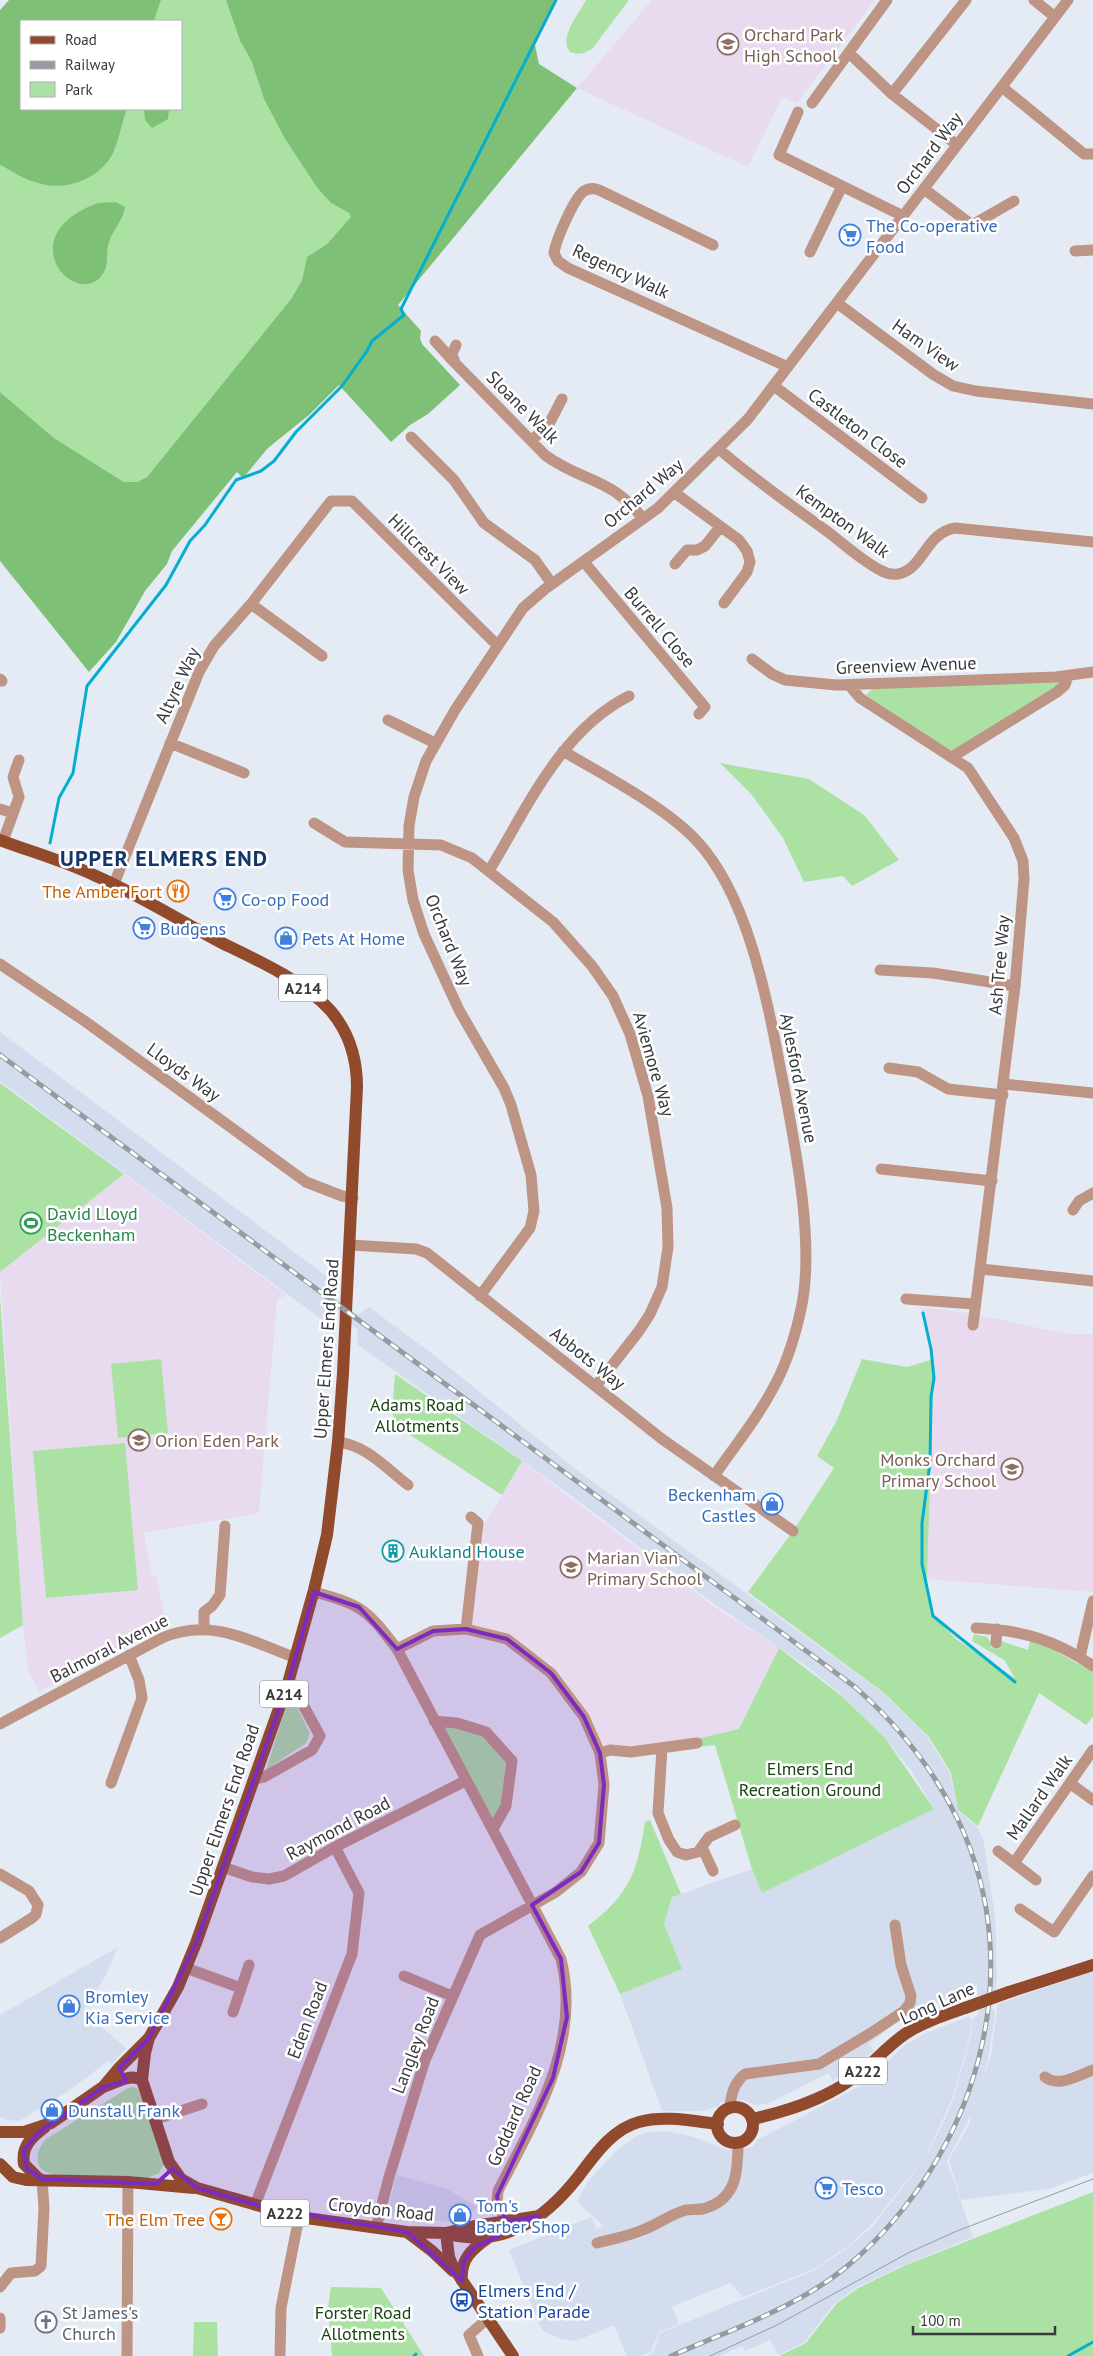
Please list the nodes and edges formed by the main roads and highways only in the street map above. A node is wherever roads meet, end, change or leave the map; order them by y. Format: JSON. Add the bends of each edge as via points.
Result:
{"nodes":[{"id":1,"x":1,"y":841,"type":"edge"},
{"id":2,"x":1093,"y":1965,"type":"edge"},
{"id":3,"x":149,"y":2038,"type":"junction"},
{"id":4,"x":121,"y":2073,"type":"junction"},
{"id":5,"x":142,"y":2080,"type":"junction"},
{"id":6,"x":752,"y":2120,"type":"junction"},
{"id":7,"x":51,"y":2123,"type":"junction"},
{"id":8,"x":718,"y":2124,"type":"junction"},
{"id":9,"x":0,"y":2132,"type":"edge"},
{"id":10,"x":170,"y":2162,"type":"junction"},
{"id":11,"x":0,"y":2164,"type":"edge"},
{"id":12,"x":41,"y":2179,"type":"junction"},
{"id":13,"x":156,"y":2184,"type":"junction"},
{"id":14,"x":196,"y":2188,"type":"junction"},
{"id":15,"x":539,"y":2216,"type":"junction"},
{"id":16,"x":407,"y":2232,"type":"junction"},
{"id":17,"x":446,"y":2233,"type":"junction"},
{"id":18,"x":489,"y":2237,"type":"junction"},
{"id":19,"x":462,"y":2281,"type":"junction"},
{"id":20,"x":513,"y":2356,"type":"edge"}],
"edges":[{"from":1,"to":3,"type":"main road","name":"Upper Elmers End Road","number":"A214","via":[[77,867],[114,884],[315,996],[334,1016],[348,1038],[356,1062],[351,1245],[338,1442],[327,1535],[296,1658],[223,1867],[178,1987]]},
{"from":2,"to":6,"type":"main road","name":"Long Lane","number":"A222","bridge":true,"via":[[931,2021],[905,2034],[853,2079],[827,2094],[783,2112]]},
{"from":3,"to":4,"type":"main road"},
{"from":3,"to":5,"type":"main road"},
{"from":4,"to":5,"type":"main road"},
{"from":4,"to":7,"type":"main road"},
{"from":5,"to":10,"type":"main road","name":"Croydon Road"},
{"from":6,"to":8,"type":"main road","via":[[745,2110],[730,2108],[721,2114]]},
{"from":6,"to":8,"type":"main road","via":[[751,2133],[738,2142],[724,2138]]},
{"from":7,"to":9,"type":"main road","via":[[24,2132]]},
{"from":7,"to":12,"type":"main road","via":[[32,2138],[24,2150],[24,2164]]},
{"from":8,"to":15,"type":"main road","name":"Croydon Road","number":"A222","via":[[672,2119],[637,2122],[606,2143],[559,2200]]},
{"from":10,"to":13,"type":"main road","via":[[167,2175]]},
{"from":10,"to":14,"type":"main road","name":"Croydon Road","via":[[181,2179]]},
{"from":11,"to":12,"type":"main road","name":"Croydon Road","via":[[13,2177]]},
{"from":12,"to":13,"type":"main road","name":"Croydon Road"},
{"from":13,"to":14,"type":"main road","name":"Croydon Road"},
{"from":14,"to":16,"type":"main road","name":"Croydon Road","number":"A222","via":[[299,2217]]},
{"from":15,"to":17,"type":"main road","name":"Croydon Road","number":"A222"},
{"from":15,"to":18,"type":"main road","name":"Croydon Road","number":"A222","via":[[523,2227]]},
{"from":16,"to":17,"type":"main road","name":"Croydon Road","number":"A222"},
{"from":16,"to":19,"type":"main road"},
{"from":17,"to":18,"type":"main road","name":"Croydon Road","number":"A222","via":[[465,2238]]},
{"from":17,"to":19,"type":"main road","via":[[449,2257]]},
{"from":18,"to":19,"type":"main road","via":[[468,2254]]},
{"from":19,"to":20,"type":"main road"}]}
